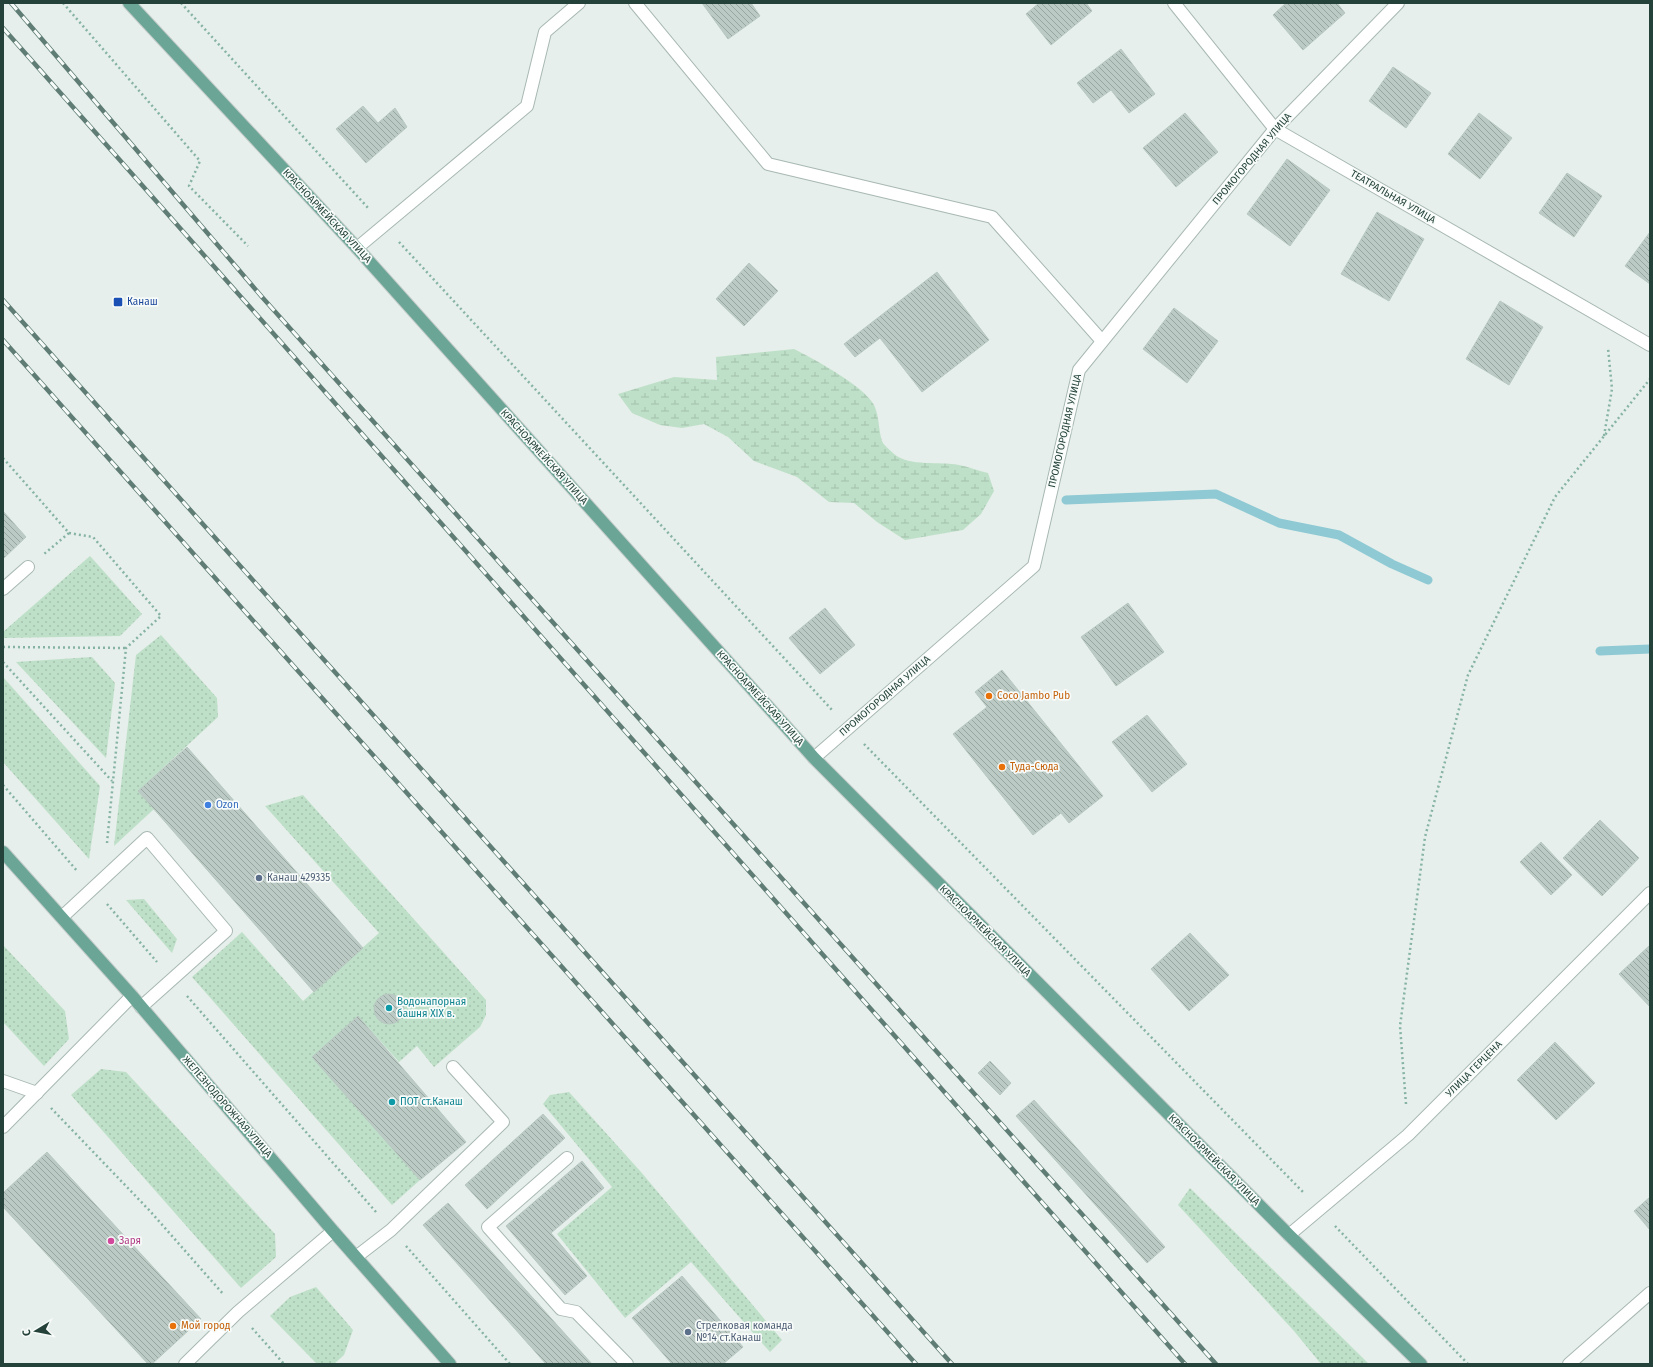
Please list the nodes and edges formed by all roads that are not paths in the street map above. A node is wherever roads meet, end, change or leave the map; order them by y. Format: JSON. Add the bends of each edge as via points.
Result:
{"nodes":[{"id":1,"x":129,"y":3,"type":"edge"},
{"id":2,"x":579,"y":3,"type":"edge"},
{"id":3,"x":635,"y":3,"type":"edge"},
{"id":4,"x":1174,"y":3,"type":"edge"},
{"id":5,"x":1398,"y":3,"type":"edge"},
{"id":6,"x":1275,"y":129,"type":"junction"},
{"id":7,"x":357,"y":248,"type":"junction"},
{"id":8,"x":1102,"y":341,"type":"junction"},
{"id":9,"x":1650,"y":345,"type":"edge"},
{"id":10,"x":28,"y":567,"type":"road end"},
{"id":11,"x":3,"y":589,"type":"edge"},
{"id":12,"x":814,"y":758,"type":"junction"},
{"id":13,"x":3,"y":852,"type":"edge"},
{"id":14,"x":1650,"y":893,"type":"edge"},
{"id":15,"x":62,"y":917,"type":"junction"},
{"id":16,"x":132,"y":996,"type":"junction"},
{"id":17,"x":141,"y":1006,"type":"junction"},
{"id":18,"x":453,"y":1067,"type":"dead end"},
{"id":19,"x":3,"y":1080,"type":"edge"},
{"id":20,"x":37,"y":1094,"type":"junction"},
{"id":21,"x":3,"y":1127,"type":"edge"},
{"id":22,"x":567,"y":1158,"type":"dead end"},
{"id":23,"x":333,"y":1231,"type":"junction"},
{"id":24,"x":1289,"y":1235,"type":"junction"},
{"id":25,"x":356,"y":1257,"type":"junction"},
{"id":26,"x":1650,"y":1293,"type":"edge"},
{"id":27,"x":185,"y":1364,"type":"edge"},
{"id":28,"x":450,"y":1364,"type":"edge"},
{"id":29,"x":626,"y":1364,"type":"edge"},
{"id":30,"x":1421,"y":1364,"type":"edge"},
{"id":31,"x":1569,"y":1364,"type":"edge"}],
"edges":[{"from":1,"to":7,"type":"main road","name":"КРАСНОАРМЕЙСКАЯ УЛИЦА"},
{"from":2,"to":7,"type":"street","via":[[545,32],[527,106]]},
{"from":3,"to":8,"type":"street","via":[[768,164],[992,217]]},
{"from":4,"to":6,"type":"street","name":"ТЕАТРАЛЬНАЯ УЛИЦА"},
{"from":5,"to":6,"type":"street","name":"ПРОМОГОРОДНАЯ УЛИЦА"},
{"from":6,"to":8,"type":"street","name":"ПРОМОГОРОДНАЯ УЛИЦА"},
{"from":6,"to":9,"type":"street","name":"ТЕАТРАЛЬНАЯ УЛИЦА"},
{"from":7,"to":12,"type":"main road","name":"КРАСНОАРМЕЙСКАЯ УЛИЦА"},
{"from":8,"to":12,"type":"street","name":"ПРОМОГОРОДНАЯ УЛИЦА","via":[[1078,370],[1034,566]]},
{"from":10,"to":11,"type":"street"},
{"from":12,"to":24,"type":"main road","name":"КРАСНОАРМЕЙСКАЯ УЛИЦА"},
{"from":13,"to":15,"type":"main road","name":"ЖЕЛЕЗНОДОРОЖНАЯ УЛИЦА"},
{"from":14,"to":24,"type":"street","name":"УЛИЦА ГЕРЦЕНА","via":[[1408,1135]]},
{"from":15,"to":16,"type":"main road","name":"ЖЕЛЕЗНОДОРОЖНАЯ УЛИЦА"},
{"from":15,"to":17,"type":"street","via":[[147,838],[226,931]]},
{"from":16,"to":17,"type":"main road","name":"ЖЕЛЕЗНОДОРОЖНАЯ УЛИЦА"},
{"from":16,"to":20,"type":"street"},
{"from":17,"to":23,"type":"main road","name":"ЖЕЛЕЗНОДОРОЖНАЯ УЛИЦА"},
{"from":18,"to":25,"type":"street","via":[[503,1122],[391,1230]]},
{"from":19,"to":20,"type":"street"},
{"from":20,"to":21,"type":"street"},
{"from":22,"to":29,"type":"street","via":[[488,1227],[561,1309],[576,1312]]},
{"from":23,"to":25,"type":"main road","name":"ЖЕЛЕЗНОДОРОЖНАЯ УЛИЦА"},
{"from":23,"to":27,"type":"street","via":[[238,1312]]},
{"from":24,"to":30,"type":"main road","name":"КРАСНОАРМЕЙСКАЯ УЛИЦА"},
{"from":25,"to":28,"type":"main road","name":"ЖЕЛЕЗНОДОРОЖНАЯ УЛИЦА"},
{"from":26,"to":31,"type":"street"}]}
